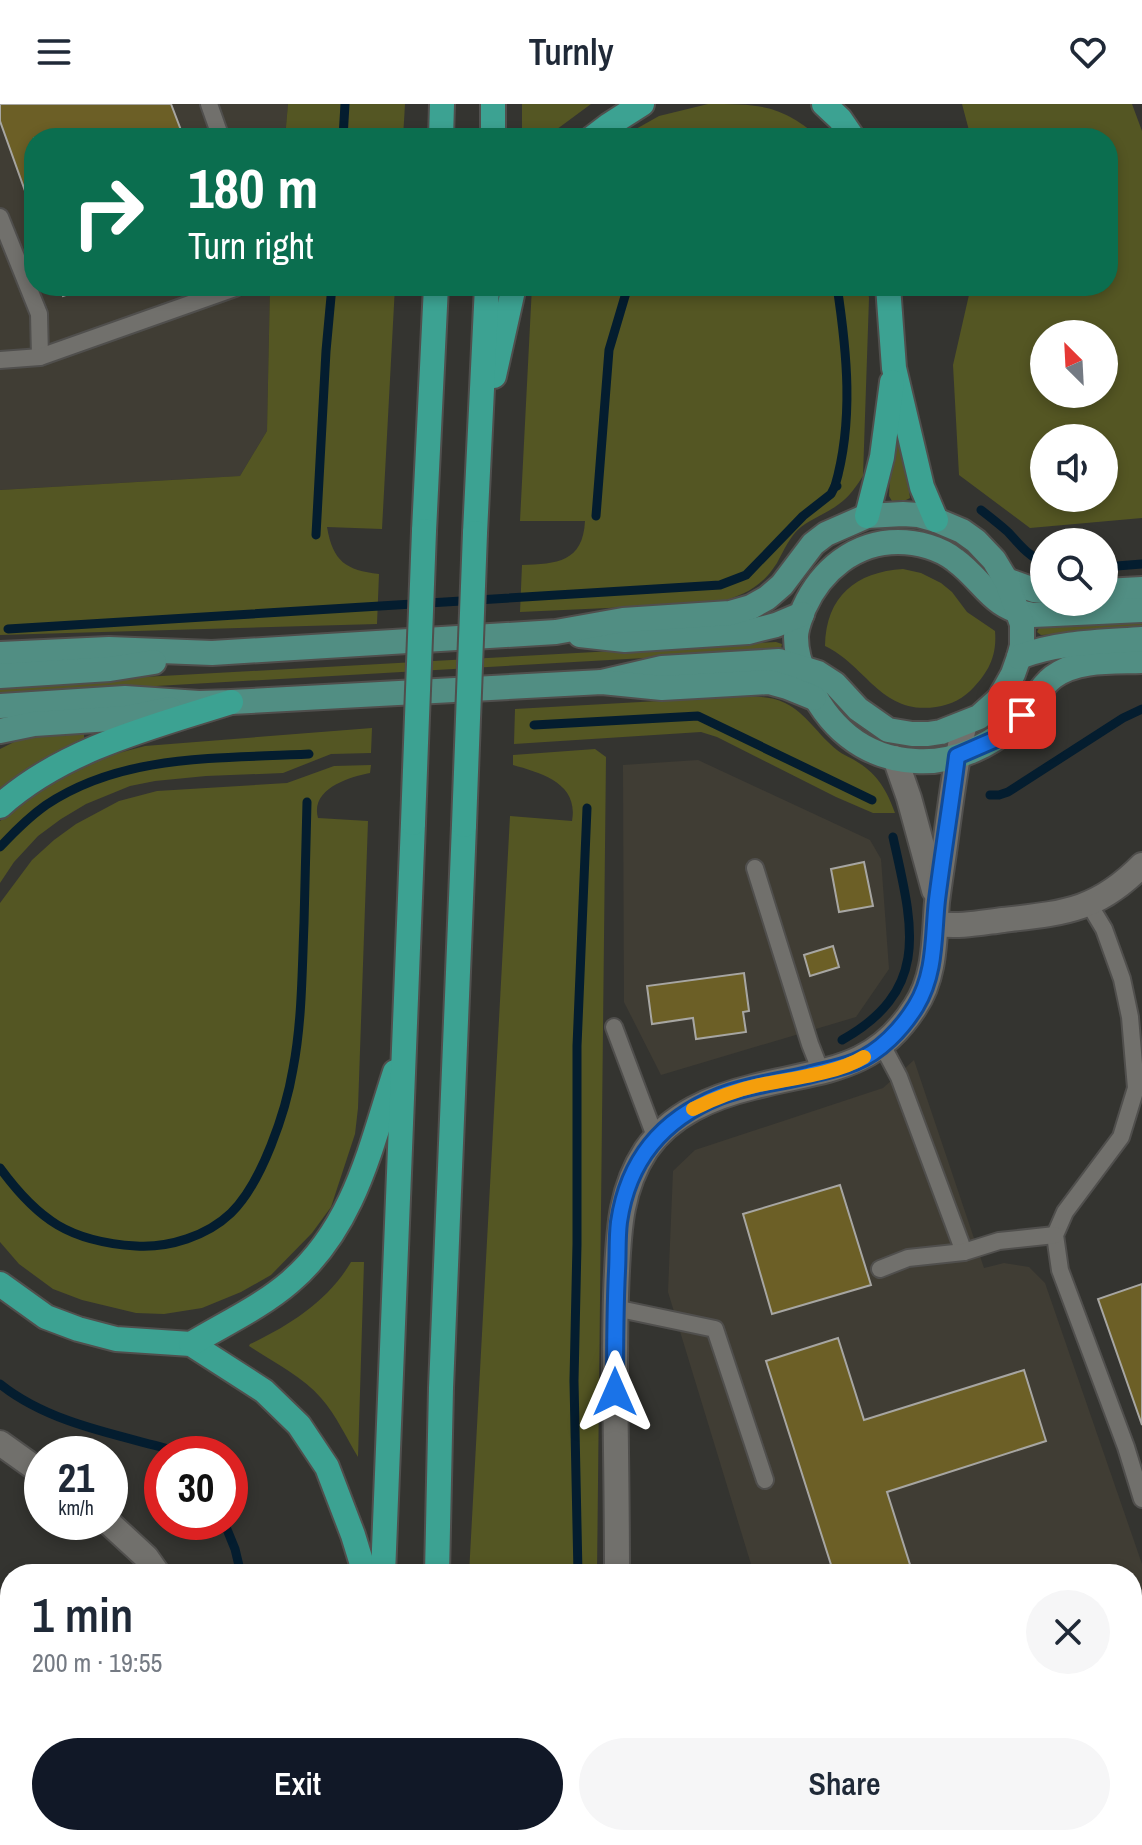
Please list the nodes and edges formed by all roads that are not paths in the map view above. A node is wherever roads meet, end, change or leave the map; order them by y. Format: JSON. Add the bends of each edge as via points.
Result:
{"nodes":[{"id":1,"x":209,"y":104,"type":"edge"},
{"id":2,"x":442,"y":104,"type":"edge"},
{"id":3,"x":493,"y":104,"type":"edge"},
{"id":4,"x":642,"y":104,"type":"edge"},
{"id":5,"x":824,"y":104,"type":"edge"},
{"id":6,"x":217,"y":128,"type":"edge"},
{"id":7,"x":441,"y":128,"type":"edge"},
{"id":8,"x":493,"y":128,"type":"edge"},
{"id":9,"x":607,"y":128,"type":"edge"},
{"id":10,"x":846,"y":128,"type":"edge"},
{"id":11,"x":0,"y":217,"type":"edge"},
{"id":12,"x":24,"y":277,"type":"edge"},
{"id":13,"x":32,"y":296,"type":"edge"},
{"id":14,"x":212,"y":296,"type":"edge"},
{"id":15,"x":436,"y":296,"type":"edge"},
{"id":16,"x":487,"y":296,"type":"edge"},
{"id":17,"x":512,"y":296,"type":"edge"},
{"id":18,"x":889,"y":296,"type":"edge"},
{"id":19,"x":40,"y":357,"type":"junction"},
{"id":20,"x":0,"y":360,"type":"edge"},
{"id":21,"x":894,"y":368,"type":"junction"},
{"id":22,"x":480,"y":436,"type":"junction"},
{"id":23,"x":867,"y":516,"type":"junction"},
{"id":24,"x":936,"y":520,"type":"junction"},
{"id":25,"x":859,"y":550,"type":"junction"},
{"id":26,"x":1006,"y":580,"type":"junction"},
{"id":27,"x":1030,"y":589,"type":"edge"},
{"id":28,"x":1142,"y":589,"type":"edge"},
{"id":29,"x":1118,"y":590,"type":"edge"},
{"id":30,"x":1142,"y":610,"type":"edge"},
{"id":31,"x":1017,"y":613,"type":"junction"},
{"id":32,"x":802,"y":614,"type":"junction"},
{"id":33,"x":556,"y":632,"type":"junction"},
{"id":34,"x":1142,"y":639,"type":"edge"},
{"id":35,"x":212,"y":653,"type":"junction"},
{"id":36,"x":0,"y":654,"type":"edge"},
{"id":37,"x":1019,"y":657,"type":"junction"},
{"id":38,"x":1142,"y":661,"type":"edge"},
{"id":39,"x":801,"y":667,"type":"junction"},
{"id":40,"x":0,"y":676,"type":"edge"},
{"id":41,"x":602,"y":682,"type":"junction"},
{"id":42,"x":814,"y":698,"type":"junction"},
{"id":43,"x":231,"y":702,"type":"junction"},
{"id":44,"x":199,"y":703,"type":"junction"},
{"id":45,"x":0,"y":706,"type":"edge"},
{"id":46,"x":965,"y":723,"type":"junction"},
{"id":47,"x":0,"y":731,"type":"edge"},
{"id":48,"x":957,"y":756,"type":"junction"},
{"id":49,"x":895,"y":758,"type":"junction"},
{"id":50,"x":0,"y":806,"type":"edge"},
{"id":51,"x":1142,"y":865,"type":"edge"},
{"id":52,"x":755,"y":868,"type":"dead end"},
{"id":53,"x":1089,"y":904,"type":"junction"},
{"id":54,"x":937,"y":913,"type":"junction"},
{"id":55,"x":614,"y":1027,"type":"dead end"},
{"id":56,"x":405,"y":1043,"type":"junction"},
{"id":57,"x":882,"y":1045,"type":"junction"},
{"id":58,"x":821,"y":1072,"type":"junction"},
{"id":59,"x":656,"y":1139,"type":"junction"},
{"id":60,"x":1055,"y":1235,"type":"junction"},
{"id":61,"x":964,"y":1252,"type":"junction"},
{"id":62,"x":880,"y":1269,"type":"dead end"},
{"id":63,"x":0,"y":1284,"type":"edge"},
{"id":64,"x":615,"y":1308,"type":"junction"},
{"id":65,"x":191,"y":1344,"type":"junction"},
{"id":66,"x":0,"y":1443,"type":"edge"},
{"id":67,"x":24,"y":1460,"type":"edge"},
{"id":68,"x":765,"y":1480,"type":"dead end"},
{"id":69,"x":1142,"y":1499,"type":"edge"},
{"id":70,"x":128,"y":1540,"type":"edge"},
{"id":71,"x":151,"y":1564,"type":"edge"},
{"id":72,"x":362,"y":1564,"type":"edge"},
{"id":73,"x":383,"y":1564,"type":"edge"},
{"id":74,"x":437,"y":1564,"type":"edge"},
{"id":75,"x":617,"y":1564,"type":"edge"}],
"edges":[{"from":1,"to":6,"type":"lane"},
{"from":2,"to":7,"type":"highway"},
{"from":3,"to":8,"type":"highway"},
{"from":4,"to":9,"type":"highway"},
{"from":5,"to":10,"type":"highway"},
{"from":11,"to":12,"type":"lane"},
{"from":13,"to":19,"type":"lane","via":[[39,314]]},
{"from":14,"to":19,"type":"lane"},
{"from":15,"to":56,"type":"highway","bridge":true},
{"from":16,"to":22,"type":"highway"},
{"from":17,"to":22,"type":"highway"},
{"from":18,"to":21,"type":"highway"},
{"from":19,"to":20,"type":"lane"},
{"from":21,"to":23,"type":"highway","via":[[882,457]]},
{"from":21,"to":24,"type":"highway","via":[[922,487]]},
{"from":22,"to":74,"type":"highway","bridge":true},
{"from":23,"to":24,"type":"main road","via":[[903,514]]},
{"from":23,"to":25,"type":"main road"},
{"from":23,"to":33,"type":"main road","via":[[813,544],[782,585],[751,607]]},
{"from":24,"to":26,"type":"main road","via":[[976,541]]},
{"from":25,"to":31,"type":"main road","via":[[898,542],[938,550]]},
{"from":25,"to":32,"type":"main road","via":[[825,575]]},
{"from":26,"to":27,"type":"main road"},
{"from":26,"to":31,"type":"main road"},
{"from":28,"to":29,"type":"main road"},
{"from":30,"to":31,"type":"main road"},
{"from":31,"to":37,"type":"main road","via":[[1022,632]]},
{"from":32,"to":33,"type":"main road","via":[[748,632],[625,640]]},
{"from":32,"to":39,"type":"main road","via":[[796,633]]},
{"from":33,"to":35,"type":"main road"},
{"from":34,"to":37,"type":"main road","via":[[1042,648]]},
{"from":35,"to":36,"type":"main road","via":[[109,649]]},
{"from":35,"to":40,"type":"main road","via":[[110,669]]},
{"from":37,"to":46,"type":"main road","via":[[999,699]]},
{"from":38,"to":48,"type":"main road","via":[[1067,669],[1039,691],[1005,731]]},
{"from":39,"to":41,"type":"main road","via":[[779,661],[662,668]]},
{"from":39,"to":42,"type":"main road"},
{"from":39,"to":46,"type":"main road","via":[[835,684],[888,730],[928,734]]},
{"from":41,"to":42,"type":"main road","via":[[662,688],[769,682]]},
{"from":41,"to":43,"type":"main road"},
{"from":42,"to":49,"type":"main road","via":[[852,741]]},
{"from":43,"to":44,"type":"main road"},
{"from":43,"to":50,"type":"highway","via":[[147,728],[59,764]]},
{"from":44,"to":45,"type":"main road","via":[[125,698]]},
{"from":44,"to":47,"type":"main road","via":[[126,718]]},
{"from":46,"to":48,"type":"street"},
{"from":48,"to":49,"type":"main road","via":[[932,762]]},
{"from":48,"to":54,"type":"street"},
{"from":49,"to":54,"type":"street"},
{"from":51,"to":53,"type":"street"},
{"from":52,"to":58,"type":"lane"},
{"from":53,"to":54,"type":"street","via":[[1068,912],[958,927]]},
{"from":53,"to":60,"type":"lane","via":[[1122,979],[1136,1088],[1121,1137],[1065,1212]]},
{"from":54,"to":57,"type":"street","via":[[934,951],[918,1004]]},
{"from":55,"to":59,"type":"lane"},
{"from":56,"to":65,"type":"highway","via":[[362,1175],[327,1244],[270,1297]]},
{"from":56,"to":73,"type":"highway"},
{"from":57,"to":58,"type":"street","via":[[856,1062]]},
{"from":57,"to":61,"type":"lane","via":[[899,1077]]},
{"from":58,"to":59,"type":"street","via":[[720,1096],[666,1126]]},
{"from":59,"to":64,"type":"street","via":[[626,1192],[619,1222]]},
{"from":60,"to":61,"type":"lane","via":[[999,1241]]},
{"from":60,"to":69,"type":"lane","via":[[1060,1270]]},
{"from":61,"to":62,"type":"lane","via":[[908,1258]]},
{"from":63,"to":65,"type":"highway","via":[[46,1317],[78,1329],[116,1339]]},
{"from":64,"to":68,"type":"lane","via":[[715,1329]]},
{"from":64,"to":75,"type":"street"},
{"from":65,"to":72,"type":"highway","via":[[264,1391],[299,1425],[334,1483]]},
{"from":66,"to":67,"type":"street"},
{"from":70,"to":71,"type":"street"}]}
